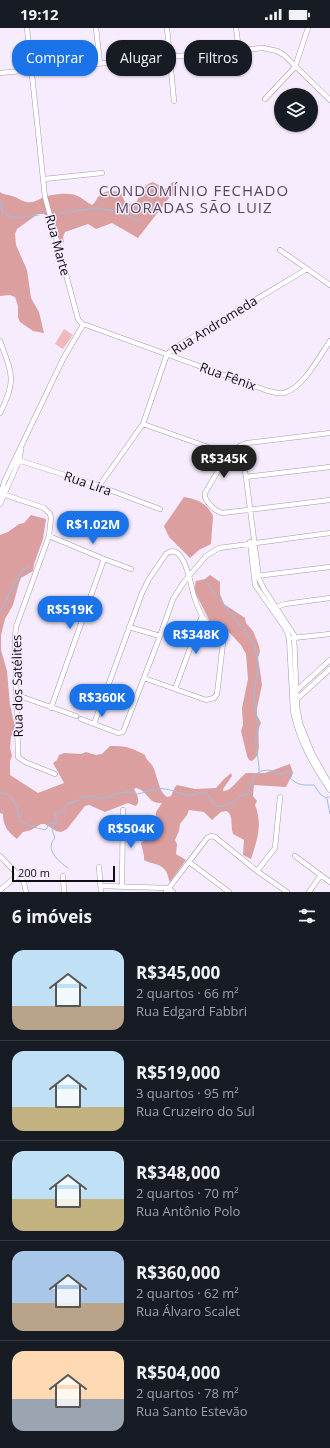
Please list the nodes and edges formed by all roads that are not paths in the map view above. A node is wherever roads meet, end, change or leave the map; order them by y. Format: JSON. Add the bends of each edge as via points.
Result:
{"nodes":[{"id":1,"x":27,"y":28,"type":"edge"},
{"id":2,"x":96,"y":28,"type":"edge"},
{"id":3,"x":167,"y":28,"type":"edge"},
{"id":4,"x":236,"y":28,"type":"edge"},
{"id":5,"x":308,"y":28,"type":"edge"},
{"id":6,"x":28,"y":40,"type":"edge"},
{"id":7,"x":168,"y":40,"type":"edge"},
{"id":8,"x":237,"y":40,"type":"edge"},
{"id":9,"x":252,"y":49,"type":"edge"},
{"id":10,"x":106,"y":62,"type":"edge"},
{"id":11,"x":100,"y":63,"type":"joint"},
{"id":12,"x":295,"y":67,"type":"junction"},
{"id":13,"x":12,"y":72,"type":"edge"},
{"id":14,"x":0,"y":73,"type":"edge"},
{"id":15,"x":32,"y":76,"type":"edge"},
{"id":16,"x":172,"y":76,"type":"edge"},
{"id":17,"x":265,"y":99,"type":"dead end"},
{"id":18,"x":330,"y":100,"type":"edge"},
{"id":19,"x":174,"y":101,"type":"dead end"},
{"id":20,"x":102,"y":173,"type":"dead end"},
{"id":21,"x":44,"y":179,"type":"junction"},
{"id":22,"x":280,"y":250,"type":"dead end"},
{"id":23,"x":307,"y":269,"type":"junction"},
{"id":24,"x":330,"y":285,"type":"edge"},
{"id":25,"x":83,"y":325,"type":"junction"},
{"id":26,"x":330,"y":341,"type":"edge"},
{"id":27,"x":0,"y":342,"type":"edge"},
{"id":28,"x":167,"y":354,"type":"junction"},
{"id":29,"x":3,"y":357,"type":"edge"},
{"id":30,"x":0,"y":413,"type":"edge"},
{"id":31,"x":143,"y":424,"type":"junction"},
{"id":32,"x":330,"y":433,"type":"edge"},
{"id":33,"x":240,"y":446,"type":"junction"},
{"id":34,"x":208,"y":447,"type":"dead end"},
{"id":35,"x":17,"y":460,"type":"junction"},
{"id":36,"x":330,"y":467,"type":"edge"},
{"id":37,"x":246,"y":477,"type":"junction"},
{"id":38,"x":99,"y":486,"type":"junction"},
{"id":39,"x":2,"y":494,"type":"edge"},
{"id":40,"x":330,"y":500,"type":"edge"},
{"id":41,"x":0,"y":504,"type":"edge"},
{"id":42,"x":160,"y":509,"type":"dead end"},
{"id":43,"x":249,"y":510,"type":"junction"},
{"id":44,"x":330,"y":533,"type":"edge"},
{"id":45,"x":49,"y":536,"type":"junction"},
{"id":46,"x":252,"y":543,"type":"junction"},
{"id":47,"x":104,"y":559,"type":"junction"},
{"id":48,"x":330,"y":567,"type":"edge"},
{"id":49,"x":131,"y":569,"type":"dead end"},
{"id":50,"x":190,"y":576,"type":"junction"},
{"id":51,"x":256,"y":576,"type":"junction"},
{"id":52,"x":330,"y":598,"type":"edge"},
{"id":53,"x":274,"y":609,"type":"junction"},
{"id":54,"x":202,"y":616,"type":"junction"},
{"id":55,"x":129,"y":627,"type":"junction"},
{"id":56,"x":330,"y":634,"type":"edge"},
{"id":57,"x":160,"y":636,"type":"junction"},
{"id":58,"x":295,"y":638,"type":"junction"},
{"id":59,"x":289,"y":639,"type":"junction"},
{"id":60,"x":330,"y":660,"type":"edge"},
{"id":61,"x":330,"y":669,"type":"edge"},
{"id":62,"x":144,"y":678,"type":"junction"},
{"id":63,"x":174,"y":689,"type":"junction"},
{"id":64,"x":297,"y":691,"type":"junction"},
{"id":65,"x":292,"y":693,"type":"junction"},
{"id":66,"x":17,"y":696,"type":"junction"},
{"id":67,"x":295,"y":701,"type":"junction"},
{"id":68,"x":51,"y":708,"type":"junction"},
{"id":69,"x":76,"y":716,"type":"dead end"},
{"id":70,"x":81,"y":719,"type":"dead end"},
{"id":71,"x":94,"y":724,"type":"junction"},
{"id":72,"x":319,"y":769,"type":"junction"},
{"id":73,"x":55,"y":774,"type":"dead end"},
{"id":74,"x":330,"y":785,"type":"edge"},
{"id":75,"x":330,"y":790,"type":"edge"},
{"id":76,"x":280,"y":797,"type":"dead end"},
{"id":77,"x":123,"y":810,"type":"dead end"},
{"id":78,"x":295,"y":856,"type":"dead end"},
{"id":79,"x":0,"y":857,"type":"edge"},
{"id":80,"x":189,"y":862,"type":"junction"},
{"id":81,"x":99,"y":867,"type":"dead end"},
{"id":82,"x":257,"y":870,"type":"junction"},
{"id":83,"x":18,"y":875,"type":"junction"},
{"id":84,"x":63,"y":876,"type":"dead end"},
{"id":85,"x":321,"y":876,"type":"junction"},
{"id":86,"x":330,"y":882,"type":"edge"},
{"id":87,"x":101,"y":886,"type":"junction"},
{"id":88,"x":122,"y":887,"type":"junction"},
{"id":89,"x":0,"y":890,"type":"edge"},
{"id":90,"x":167,"y":890,"type":"edge"},
{"id":91,"x":26,"y":892,"type":"edge"},
{"id":92,"x":64,"y":892,"type":"edge"},
{"id":93,"x":101,"y":892,"type":"edge"},
{"id":94,"x":173,"y":892,"type":"edge"},
{"id":95,"x":229,"y":892,"type":"edge"},
{"id":96,"x":287,"y":892,"type":"edge"},
{"id":97,"x":309,"y":892,"type":"edge"}],
"edges":[{"from":1,"to":6,"type":"street","name":"Rua Marte"},
{"from":2,"to":11,"type":"street"},
{"from":3,"to":7,"type":"street"},
{"from":4,"to":8,"type":"street"},
{"from":5,"to":12,"type":"street"},
{"from":9,"to":12,"type":"street","via":[[270,49],[284,55]]},
{"from":10,"to":11,"type":"street"},
{"from":12,"to":17,"type":"street"},
{"from":12,"to":18,"type":"street"},
{"from":13,"to":14,"type":"street"},
{"from":15,"to":21,"type":"street","name":"Rua Marte"},
{"from":16,"to":19,"type":"street"},
{"from":20,"to":21,"type":"street"},
{"from":21,"to":25,"type":"street","name":"Rua Marte","via":[[45,197],[78,319]]},
{"from":22,"to":23,"type":"street"},
{"from":23,"to":24,"type":"street"},
{"from":23,"to":28,"type":"street","name":"Rua Andromeda"},
{"from":25,"to":28,"type":"street","name":"Rua Fênix"},
{"from":25,"to":35,"type":"street","via":[[63,359],[22,444]]},
{"from":26,"to":28,"type":"street","name":"Rua Fênix","via":[[301,383],[292,390],[280,393]]},
{"from":27,"to":29,"type":"street"},
{"from":28,"to":31,"type":"street","name":"Rua Andromeda"},
{"from":29,"to":30,"type":"street","via":[[9,365],[12,379],[8,398]]},
{"from":31,"to":34,"type":"street"},
{"from":31,"to":38,"type":"street","name":"Rua Andromeda"},
{"from":32,"to":33,"type":"street"},
{"from":33,"to":37,"type":"street"},
{"from":33,"to":43,"type":"street","via":[[232,452],[204,495],[219,513]]},
{"from":35,"to":38,"type":"street","name":"Rua Lira"},
{"from":35,"to":39,"type":"street"},
{"from":36,"to":37,"type":"street"},
{"from":37,"to":43,"type":"street"},
{"from":38,"to":42,"type":"street","name":"Rua Lira"},
{"from":39,"to":41,"type":"street"},
{"from":39,"to":45,"type":"street","name":"Rua dos Satélites","via":[[47,510],[51,518]]},
{"from":40,"to":43,"type":"street"},
{"from":43,"to":46,"type":"street"},
{"from":44,"to":46,"type":"street"},
{"from":45,"to":47,"type":"street"},
{"from":45,"to":66,"type":"street","name":"Rua dos Satélites","via":[[15,632]]},
{"from":46,"to":50,"type":"street","via":[[214,550],[202,560]]},
{"from":46,"to":51,"type":"street"},
{"from":47,"to":49,"type":"street"},
{"from":47,"to":68,"type":"street"},
{"from":48,"to":51,"type":"street"},
{"from":50,"to":54,"type":"street"},
{"from":50,"to":55,"type":"street","via":[[178,553],[166,554],[149,579]]},
{"from":50,"to":57,"type":"street","via":[[173,599]]},
{"from":51,"to":53,"type":"street","via":[[255,585]]},
{"from":52,"to":53,"type":"street","via":[[285,604]]},
{"from":53,"to":58,"type":"street"},
{"from":53,"to":59,"type":"street"},
{"from":54,"to":63,"type":"street"},
{"from":54,"to":63,"type":"street","via":[[223,643],[217,694],[214,698],[206,700]]},
{"from":55,"to":57,"type":"street"},
{"from":55,"to":71,"type":"street"},
{"from":56,"to":58,"type":"street"},
{"from":57,"to":62,"type":"street"},
{"from":58,"to":59,"type":"street"},
{"from":58,"to":64,"type":"street"},
{"from":59,"to":65,"type":"street"},
{"from":60,"to":64,"type":"street"},
{"from":61,"to":67,"type":"street"},
{"from":62,"to":63,"type":"street"},
{"from":62,"to":71,"type":"street","via":[[124,732],[118,733]]},
{"from":64,"to":65,"type":"street"},
{"from":64,"to":67,"type":"street"},
{"from":65,"to":67,"type":"street"},
{"from":66,"to":68,"type":"street"},
{"from":66,"to":73,"type":"street","name":"Rua dos Satélites","via":[[18,757]]},
{"from":67,"to":72,"type":"street","via":[[292,711],[299,736],[305,751]]},
{"from":68,"to":69,"type":"street"},
{"from":70,"to":71,"type":"street"},
{"from":72,"to":74,"type":"street"},
{"from":72,"to":75,"type":"street"},
{"from":76,"to":82,"type":"street","via":[[275,848]]},
{"from":77,"to":88,"type":"street"},
{"from":78,"to":85,"type":"street"},
{"from":79,"to":83,"type":"street"},
{"from":80,"to":82,"type":"street","via":[[209,836],[215,837]]},
{"from":80,"to":90,"type":"street"},
{"from":80,"to":95,"type":"street"},
{"from":81,"to":87,"type":"street"},
{"from":82,"to":96,"type":"street"},
{"from":83,"to":89,"type":"street"},
{"from":83,"to":91,"type":"street","via":[[24,883]]},
{"from":84,"to":92,"type":"street"},
{"from":85,"to":86,"type":"street"},
{"from":85,"to":97,"type":"street"},
{"from":87,"to":88,"type":"street"},
{"from":87,"to":93,"type":"street"},
{"from":88,"to":90,"type":"street"},
{"from":90,"to":94,"type":"street"}]}
